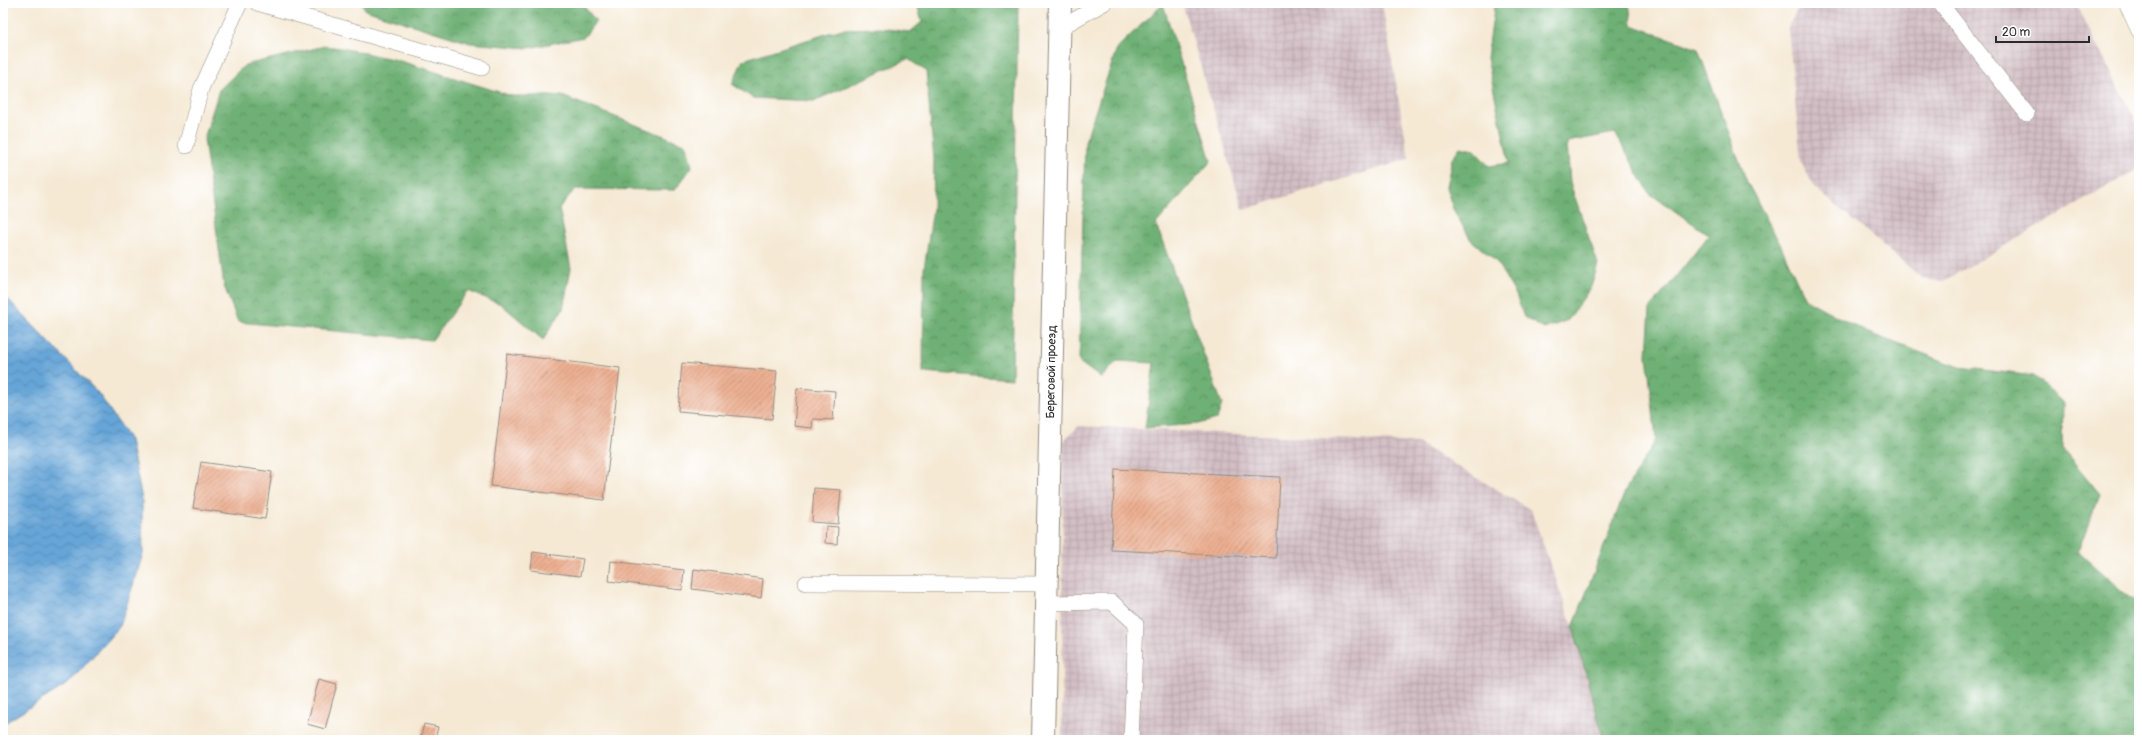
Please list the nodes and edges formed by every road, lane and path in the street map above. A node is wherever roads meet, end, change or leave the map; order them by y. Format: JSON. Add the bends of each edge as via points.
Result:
{"nodes":[{"id":1,"x":240,"y":3,"type":"edge"},
{"id":2,"x":257,"y":3,"type":"edge"},
{"id":3,"x":1060,"y":3,"type":"edge"},
{"id":4,"x":1104,"y":3,"type":"edge"},
{"id":5,"x":1940,"y":3,"type":"edge"},
{"id":6,"x":2126,"y":3,"type":"edge"},
{"id":7,"x":1060,"y":28,"type":"junction"},
{"id":8,"x":2139,"y":31,"type":"edge"},
{"id":9,"x":482,"y":68,"type":"dead end"},
{"id":10,"x":2027,"y":114,"type":"dead end"},
{"id":11,"x":186,"y":146,"type":"dead end"},
{"id":12,"x":806,"y":583,"type":"dead end"},
{"id":13,"x":1046,"y":593,"type":"junction"},
{"id":14,"x":1043,"y":740,"type":"edge"},
{"id":15,"x":1131,"y":740,"type":"edge"}],
"edges":[{"from":1,"to":11,"type":"lane","via":[[201,89]]},
{"from":2,"to":9,"type":"lane"},
{"from":3,"to":7,"type":"street","name":"Береговой проезд"},
{"from":4,"to":7,"type":"lane"},
{"from":5,"to":10,"type":"lane"},
{"from":6,"to":8,"type":"lane"},
{"from":7,"to":13,"type":"street","name":"Береговой проезд"},
{"from":12,"to":13,"type":"lane"},
{"from":13,"to":14,"type":"street","name":"Береговой проезд"},
{"from":13,"to":15,"type":"lane","via":[[1112,602],[1136,624]]}]}
